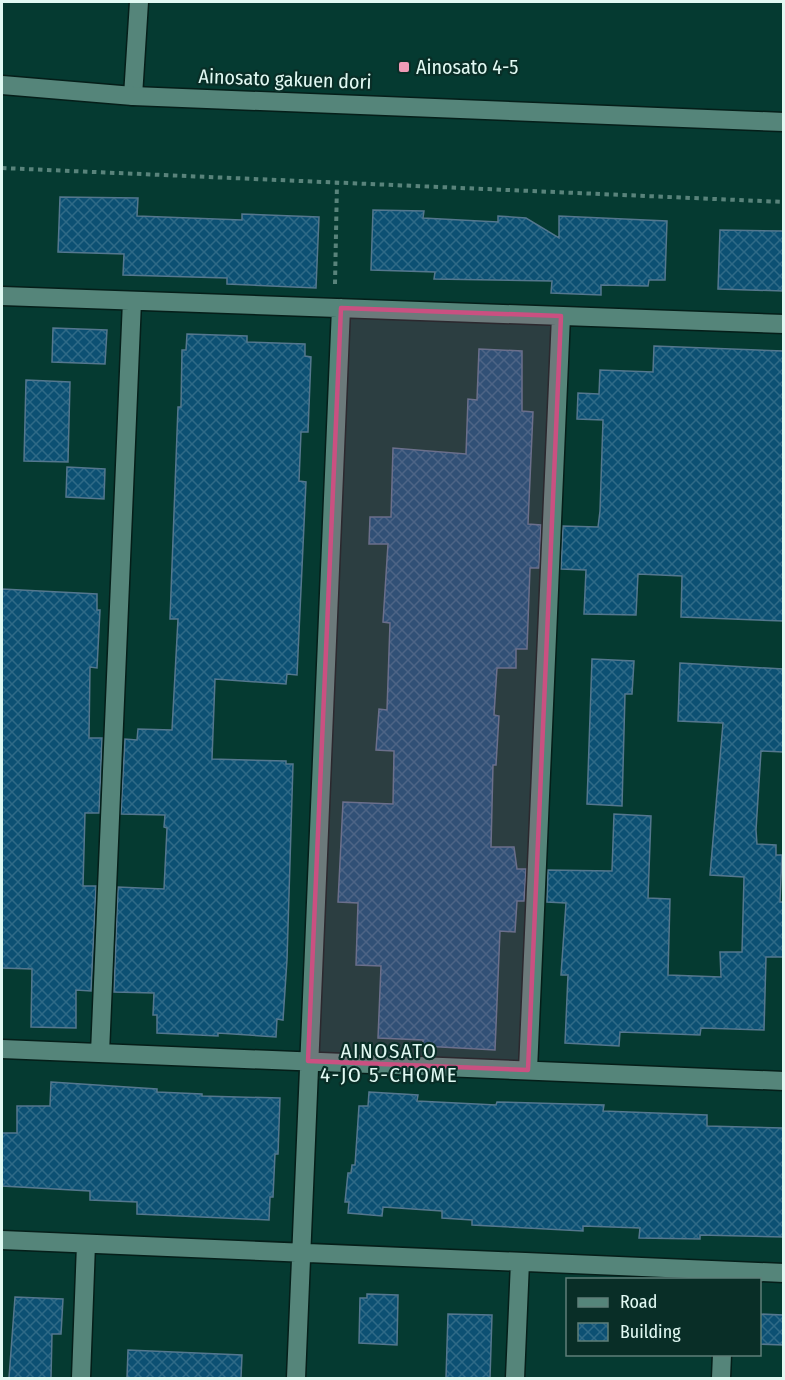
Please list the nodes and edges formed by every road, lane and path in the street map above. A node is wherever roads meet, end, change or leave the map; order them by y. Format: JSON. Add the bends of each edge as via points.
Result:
{"nodes":[{"id":1,"x":139,"y":2,"type":"edge"},
{"id":2,"x":2,"y":85,"type":"edge"},
{"id":3,"x":133,"y":96,"type":"junction"},
{"id":4,"x":783,"y":122,"type":"edge"},
{"id":5,"x":2,"y":168,"type":"edge"},
{"id":6,"x":337,"y":183,"type":"junction"},
{"id":7,"x":783,"y":202,"type":"edge"},
{"id":8,"x":335,"y":288,"type":"dead end"},
{"id":9,"x":2,"y":296,"type":"edge"},
{"id":10,"x":132,"y":301,"type":"junction"},
{"id":11,"x":341,"y":308,"type":"junction"},
{"id":12,"x":561,"y":316,"type":"junction"},
{"id":13,"x":783,"y":324,"type":"edge"},
{"id":14,"x":2,"y":1049,"type":"edge"},
{"id":15,"x":100,"y":1053,"type":"junction"},
{"id":16,"x":308,"y":1061,"type":"junction"},
{"id":17,"x":528,"y":1070,"type":"junction"},
{"id":18,"x":783,"y":1081,"type":"edge"},
{"id":19,"x":2,"y":1240,"type":"edge"},
{"id":20,"x":86,"y":1244,"type":"junction"},
{"id":21,"x":301,"y":1253,"type":"junction"},
{"id":22,"x":520,"y":1262,"type":"junction"},
{"id":23,"x":783,"y":1273,"type":"edge"},
{"id":24,"x":726,"y":1275,"type":"edge"},
{"id":25,"x":722,"y":1356,"type":"edge"},
{"id":26,"x":81,"y":1378,"type":"edge"},
{"id":27,"x":296,"y":1378,"type":"edge"},
{"id":28,"x":515,"y":1378,"type":"edge"},
{"id":29,"x":721,"y":1378,"type":"edge"}],
"edges":[{"from":1,"to":3,"type":"street"},
{"from":2,"to":3,"type":"street","name":"Ainosato gakuen dori"},
{"from":3,"to":4,"type":"street","name":"Ainosato gakuen dori"},
{"from":5,"to":6,"type":"path"},
{"from":6,"to":7,"type":"path"},
{"from":6,"to":8,"type":"path"},
{"from":9,"to":10,"type":"street"},
{"from":10,"to":11,"type":"street"},
{"from":10,"to":15,"type":"street"},
{"from":11,"to":12,"type":"street"},
{"from":11,"to":16,"type":"street"},
{"from":12,"to":13,"type":"street"},
{"from":12,"to":17,"type":"street"},
{"from":14,"to":15,"type":"street"},
{"from":15,"to":16,"type":"street"},
{"from":16,"to":17,"type":"street"},
{"from":16,"to":21,"type":"street"},
{"from":17,"to":18,"type":"street"},
{"from":19,"to":20,"type":"street"},
{"from":20,"to":21,"type":"street"},
{"from":20,"to":26,"type":"street"},
{"from":21,"to":22,"type":"street"},
{"from":21,"to":27,"type":"street"},
{"from":22,"to":24,"type":"street"},
{"from":22,"to":28,"type":"street"},
{"from":23,"to":24,"type":"street"},
{"from":25,"to":29,"type":"street"}]}
